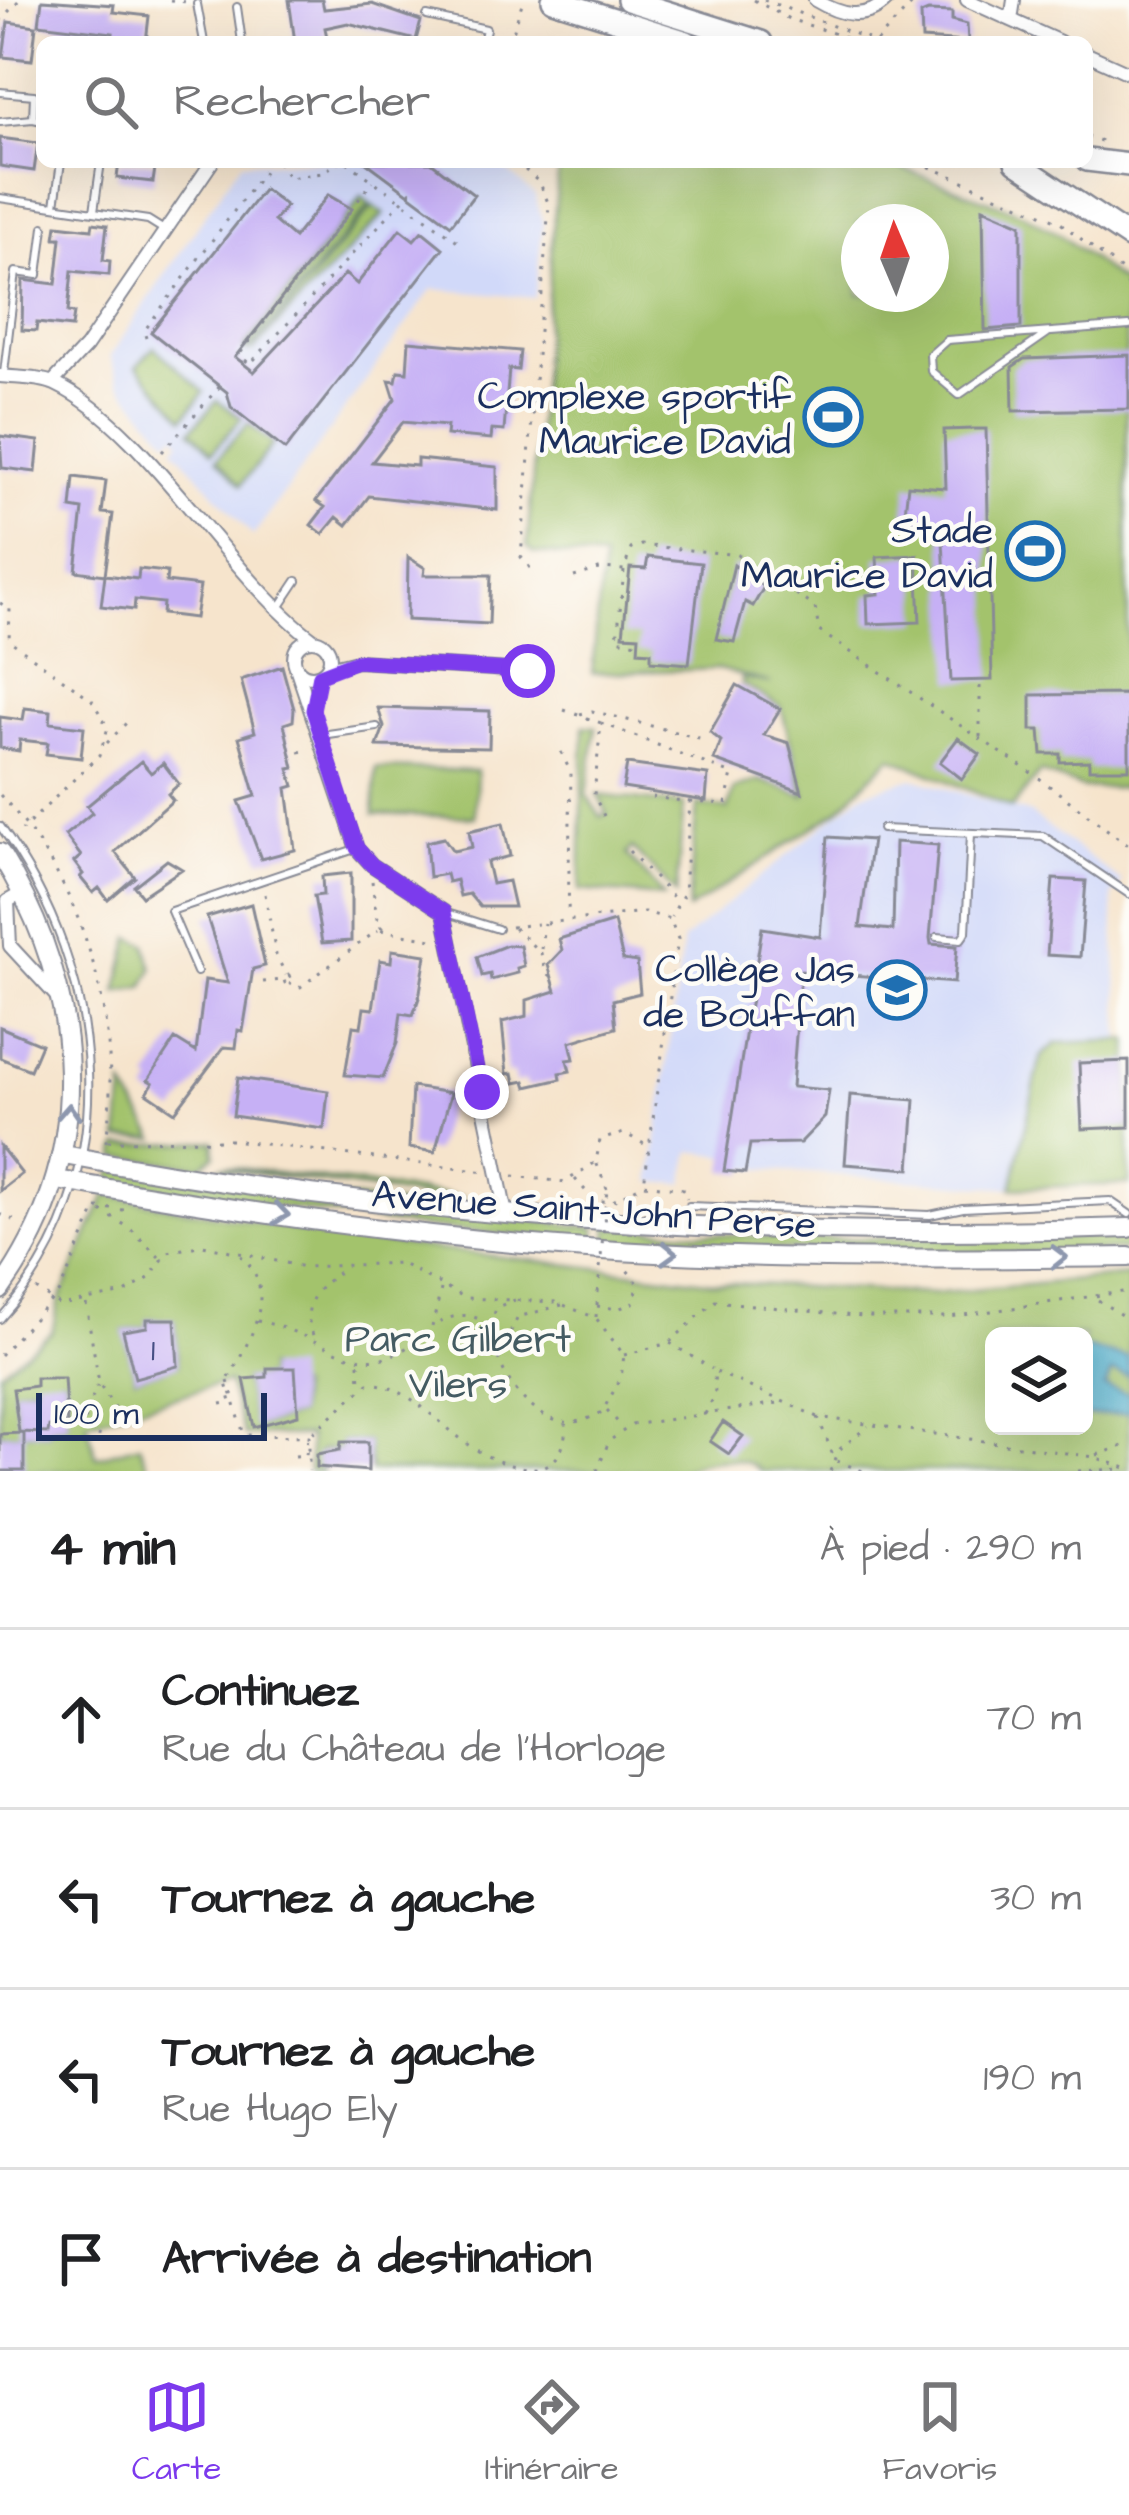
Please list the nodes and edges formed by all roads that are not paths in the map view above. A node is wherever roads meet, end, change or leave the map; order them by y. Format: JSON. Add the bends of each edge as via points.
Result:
{"nodes":[{"id":1,"x":553,"y":0,"type":"edge"},
{"id":2,"x":628,"y":0,"type":"edge"},
{"id":3,"x":815,"y":0,"type":"edge"},
{"id":4,"x":887,"y":0,"type":"edge"},
{"id":5,"x":967,"y":0,"type":"edge"},
{"id":6,"x":1014,"y":0,"type":"edge"},
{"id":7,"x":197,"y":4,"type":"road end"},
{"id":8,"x":237,"y":7,"type":"dead end"},
{"id":9,"x":427,"y":16,"type":"dead end"},
{"id":10,"x":1011,"y":20,"type":"junction"},
{"id":11,"x":203,"y":36,"type":"edge"},
{"id":12,"x":241,"y":36,"type":"edge"},
{"id":13,"x":484,"y":36,"type":"edge"},
{"id":14,"x":660,"y":36,"type":"edge"},
{"id":15,"x":742,"y":36,"type":"edge"},
{"id":16,"x":1047,"y":36,"type":"edge"},
{"id":17,"x":1093,"y":57,"type":"edge"},
{"id":18,"x":1129,"y":73,"type":"edge"},
{"id":19,"x":0,"y":92,"type":"edge"},
{"id":20,"x":36,"y":112,"type":"edge"},
{"id":21,"x":36,"y":120,"type":"edge"},
{"id":22,"x":0,"y":122,"type":"edge"},
{"id":23,"x":1093,"y":161,"type":"edge"},
{"id":24,"x":1129,"y":165,"type":"edge"},
{"id":25,"x":60,"y":168,"type":"edge"},
{"id":26,"x":99,"y":168,"type":"edge"},
{"id":27,"x":208,"y":168,"type":"edge"},
{"id":28,"x":1025,"y":168,"type":"edge"},
{"id":29,"x":0,"y":198,"type":"edge"},
{"id":30,"x":55,"y":205,"type":"junction"},
{"id":31,"x":94,"y":211,"type":"junction"},
{"id":32,"x":44,"y":227,"type":"dead end"},
{"id":33,"x":164,"y":230,"type":"junction"},
{"id":34,"x":1129,"y":237,"type":"edge"},
{"id":35,"x":0,"y":324,"type":"edge"},
{"id":36,"x":10,"y":325,"type":"junction"},
{"id":37,"x":1129,"y":326,"type":"edge"},
{"id":38,"x":1048,"y":333,"type":"junction"},
{"id":39,"x":2,"y":377,"type":"edge"},
{"id":40,"x":52,"y":382,"type":"junction"},
{"id":41,"x":297,"y":581,"type":"dead end"},
{"id":42,"x":282,"y":616,"type":"junction"},
{"id":43,"x":314,"y":640,"type":"junction"},
{"id":44,"x":328,"y":649,"type":"junction"},
{"id":45,"x":295,"y":661,"type":"junction"},
{"id":46,"x":357,"y":661,"type":"junction"},
{"id":47,"x":324,"y":671,"type":"junction"},
{"id":48,"x":528,"y":671,"type":"dead end"},
{"id":49,"x":313,"y":710,"type":"junction"},
{"id":50,"x":377,"y":727,"type":"dead end"},
{"id":51,"x":321,"y":735,"type":"junction"},
{"id":52,"x":0,"y":826,"type":"edge"},
{"id":53,"x":882,"y":830,"type":"dead end"},
{"id":54,"x":971,"y":834,"type":"junction"},
{"id":55,"x":357,"y":848,"type":"junction"},
{"id":56,"x":0,"y":853,"type":"edge"},
{"id":57,"x":1129,"y":894,"type":"edge"},
{"id":58,"x":10,"y":896,"type":"edge"},
{"id":59,"x":444,"y":912,"type":"junction"},
{"id":60,"x":498,"y":929,"type":"road end"},
{"id":61,"x":937,"y":938,"type":"dead end"},
{"id":62,"x":5,"y":949,"type":"edge"},
{"id":63,"x":197,"y":971,"type":"dead end"},
{"id":64,"x":61,"y":1001,"type":"junction"},
{"id":65,"x":74,"y":1157,"type":"junction"},
{"id":66,"x":67,"y":1182,"type":"junction"},
{"id":67,"x":506,"y":1214,"type":"junction"},
{"id":68,"x":1129,"y":1214,"type":"edge"},
{"id":69,"x":930,"y":1224,"type":"junction"},
{"id":70,"x":673,"y":1226,"type":"junction"},
{"id":71,"x":1129,"y":1228,"type":"edge"},
{"id":72,"x":1129,"y":1257,"type":"edge"},
{"id":73,"x":0,"y":1291,"type":"edge"},
{"id":74,"x":0,"y":1319,"type":"edge"}],
"edges":[{"from":1,"to":14,"type":"main road"},
{"from":2,"to":15,"type":"main road"},
{"from":3,"to":4,"type":"street","via":[[852,15]]},
{"from":5,"to":10,"type":"street"},
{"from":6,"to":10,"type":"street"},
{"from":7,"to":11,"type":"lane"},
{"from":8,"to":12,"type":"lane"},
{"from":9,"to":13,"type":"lane","via":[[486,29]]},
{"from":10,"to":16,"type":"street"},
{"from":17,"to":18,"type":"street"},
{"from":19,"to":20,"type":"lane","via":[[34,95]]},
{"from":21,"to":22,"type":"lane"},
{"from":23,"to":24,"type":"main road"},
{"from":25,"to":30,"type":"lane"},
{"from":26,"to":31,"type":"lane"},
{"from":27,"to":33,"type":"street"},
{"from":28,"to":34,"type":"main road"},
{"from":29,"to":30,"type":"lane"},
{"from":30,"to":31,"type":"lane"},
{"from":31,"to":33,"type":"lane"},
{"from":32,"to":36,"type":"lane","via":[[38,274],[16,272]]},
{"from":33,"to":40,"type":"street","via":[[86,347]]},
{"from":35,"to":36,"type":"lane"},
{"from":36,"to":39,"type":"lane"},
{"from":37,"to":38,"type":"lane"},
{"from":38,"to":38,"type":"lane","via":[[947,340],[930,355],[931,371],[959,394]]},
{"from":39,"to":40,"type":"street"},
{"from":40,"to":42,"type":"street","via":[[104,417]]},
{"from":41,"to":42,"type":"lane"},
{"from":42,"to":43,"type":"street"},
{"from":42,"to":45,"type":"street"},
{"from":43,"to":44,"type":"street"},
{"from":43,"to":45,"type":"street","via":[[303,643]]},
{"from":44,"to":46,"type":"street"},
{"from":44,"to":47,"type":"street"},
{"from":45,"to":47,"type":"street","via":[[309,676]]},
{"from":45,"to":49,"type":"street"},
{"from":46,"to":47,"type":"street"},
{"from":46,"to":48,"type":"street"},
{"from":47,"to":49,"type":"street"},
{"from":49,"to":51,"type":"street"},
{"from":50,"to":51,"type":"lane"},
{"from":51,"to":55,"type":"street"},
{"from":52,"to":65,"type":"lane","via":[[38,883],[73,971],[91,1069]]},
{"from":53,"to":54,"type":"lane"},
{"from":54,"to":57,"type":"lane","via":[[1043,836]]},
{"from":54,"to":61,"type":"lane","via":[[966,932]]},
{"from":55,"to":59,"type":"street"},
{"from":55,"to":63,"type":"lane","via":[[171,911]]},
{"from":56,"to":58,"type":"main road"},
{"from":58,"to":62,"type":"street"},
{"from":58,"to":64,"type":"main road"},
{"from":59,"to":60,"type":"lane"},
{"from":59,"to":67,"type":"street"},
{"from":62,"to":64,"type":"street"},
{"from":65,"to":64,"type":"main road","one_way":true},
{"from":65,"to":66,"type":"main road"},
{"from":65,"to":67,"type":"main road","name":"Avenue Saint-John Perse"},
{"from":66,"to":72,"type":"main road","name":"Avenue Saint-John Perse","one_way":true,"via":[[365,1226],[617,1251]]},
{"from":66,"to":73,"type":"main road"},
{"from":66,"to":74,"type":"lane","via":[[46,1256]]},
{"from":67,"to":70,"type":"main road","name":"Avenue Saint-John Perse"},
{"from":68,"to":69,"type":"lane","via":[[1110,1201],[963,1208]]},
{"from":69,"to":70,"type":"main road","name":"Avenue Saint-John Perse"},
{"from":69,"to":70,"type":"lane","via":[[689,1206]]},
{"from":69,"to":71,"type":"main road","name":"Avenue Saint-John Perse"}]}
